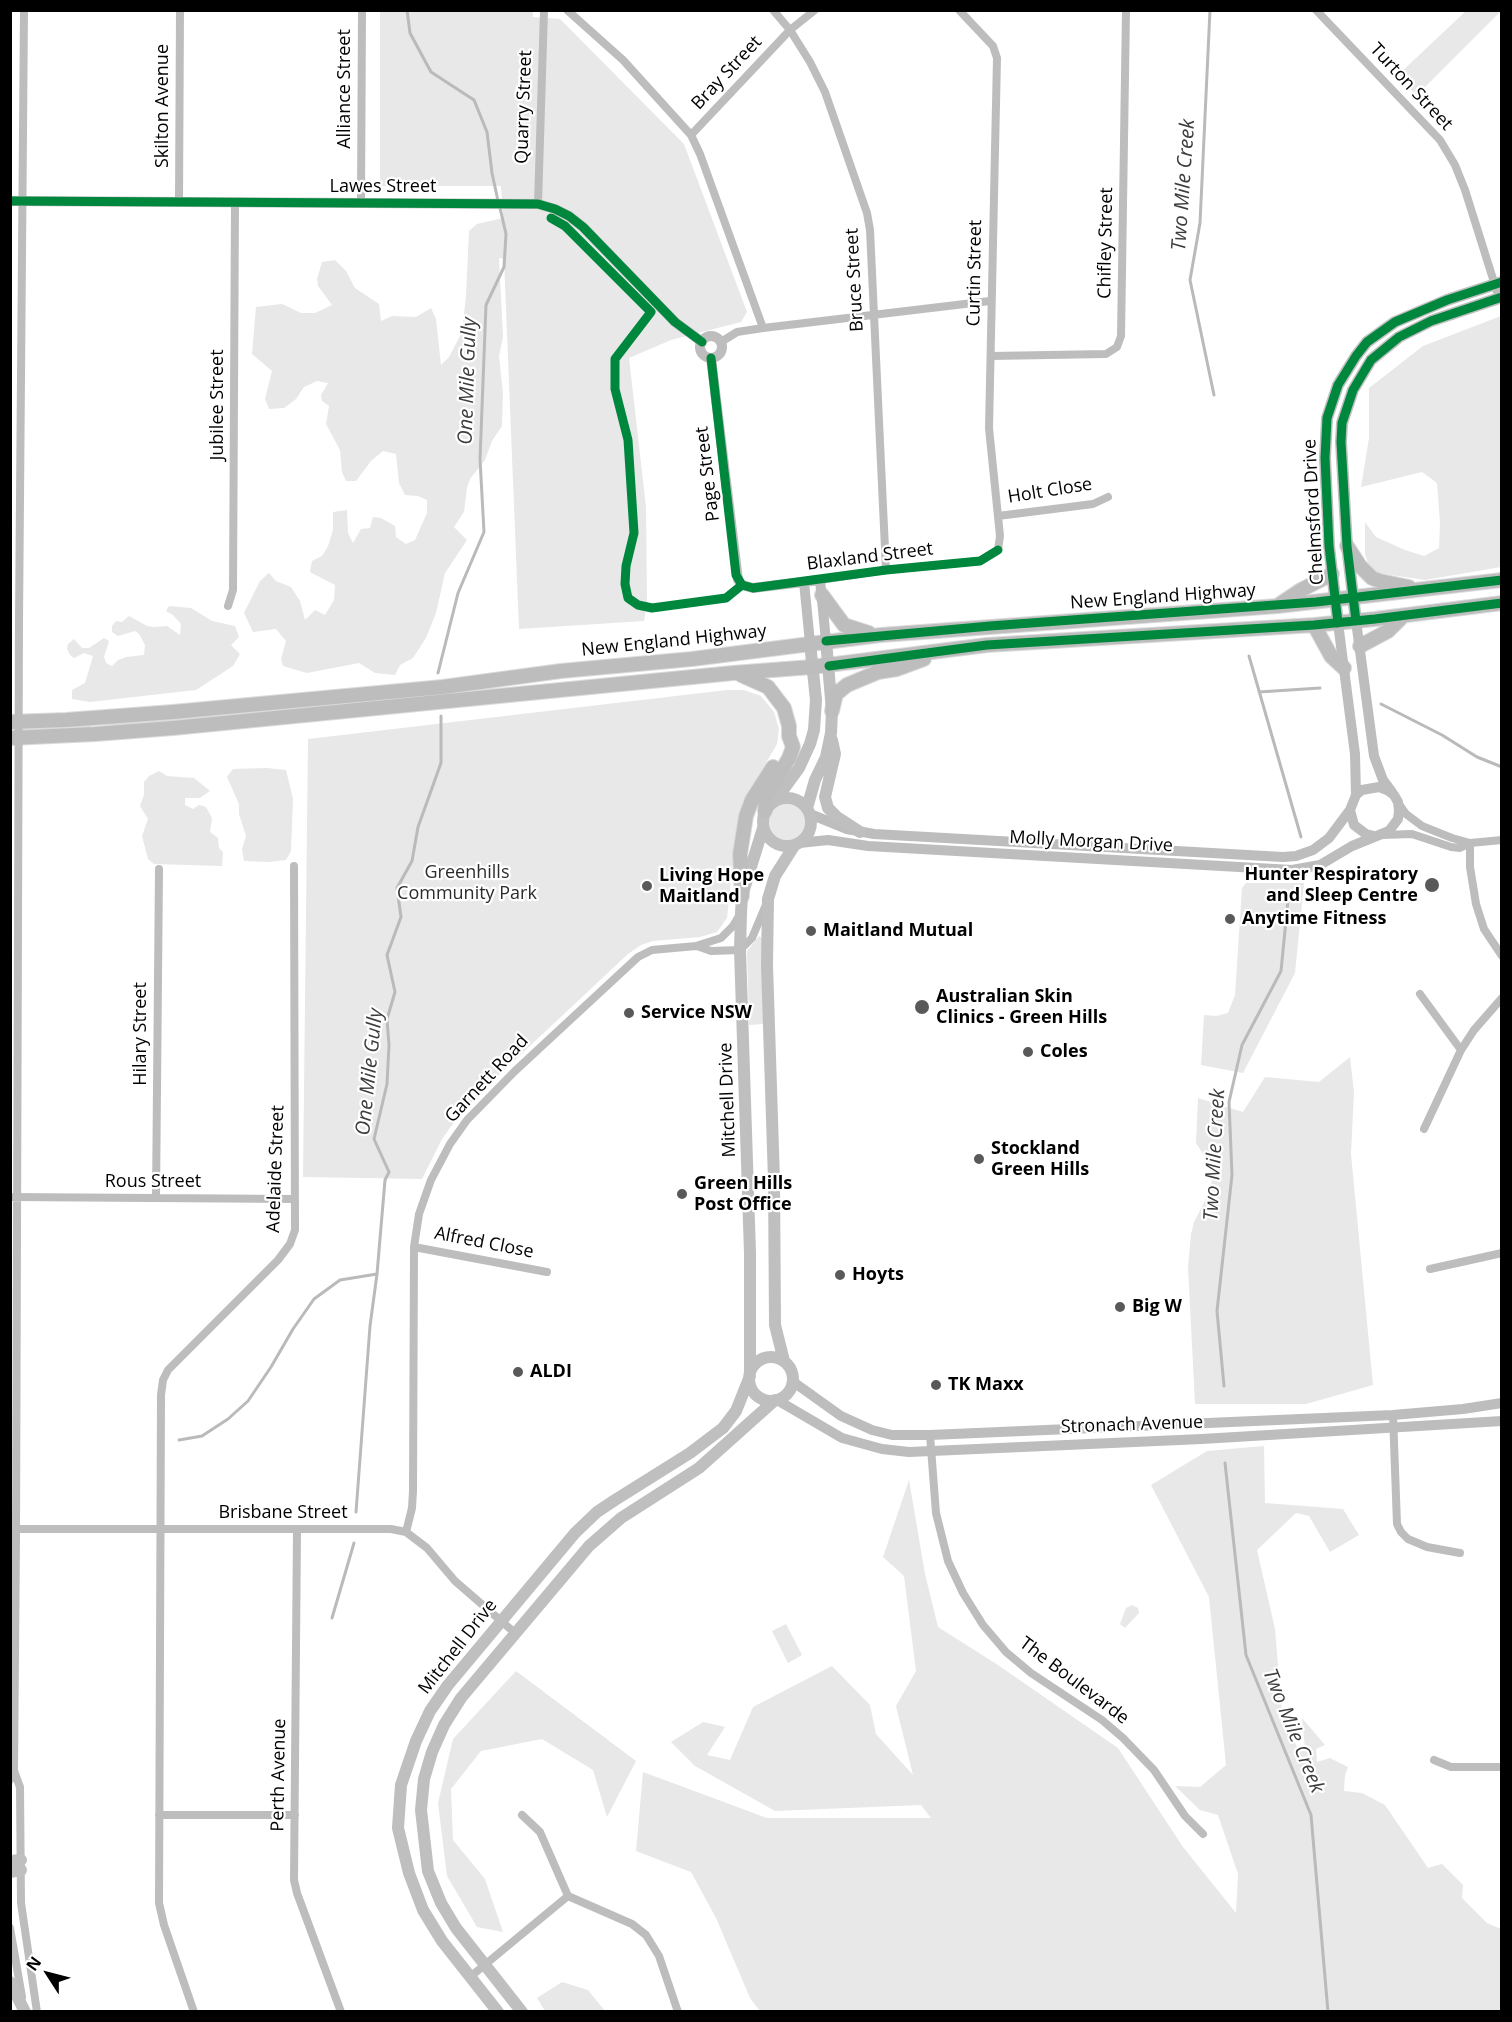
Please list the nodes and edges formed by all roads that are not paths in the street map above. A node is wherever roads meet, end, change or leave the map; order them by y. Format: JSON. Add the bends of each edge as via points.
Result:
{"nodes":[{"id":1,"x":24,"y":10,"type":"edge"},
{"id":2,"x":180,"y":10,"type":"edge"},
{"id":3,"x":362,"y":10,"type":"edge"},
{"id":4,"x":544,"y":10,"type":"edge"},
{"id":5,"x":567,"y":10,"type":"edge"},
{"id":6,"x":773,"y":10,"type":"edge"},
{"id":7,"x":815,"y":10,"type":"edge"},
{"id":8,"x":959,"y":10,"type":"edge"},
{"id":9,"x":1126,"y":10,"type":"edge"},
{"id":10,"x":1316,"y":10,"type":"edge"},
{"id":11,"x":790,"y":30,"type":"junction"},
{"id":12,"x":691,"y":135,"type":"junction"},
{"id":13,"x":10,"y":201,"type":"edge"},
{"id":14,"x":23,"y":201,"type":"junction"},
{"id":15,"x":179,"y":202,"type":"junction"},
{"id":16,"x":235,"y":203,"type":"junction"},
{"id":17,"x":361,"y":203,"type":"junction"},
{"id":18,"x":538,"y":204,"type":"junction"},
{"id":19,"x":1498,"y":283,"type":"edge"},
{"id":20,"x":1500,"y":297,"type":"edge"},
{"id":21,"x":990,"y":301,"type":"junction"},
{"id":22,"x":874,"y":314,"type":"junction"},
{"id":23,"x":763,"y":328,"type":"junction"},
{"id":24,"x":702,"y":342,"type":"junction"},
{"id":25,"x":721,"y":342,"type":"junction"},
{"id":26,"x":991,"y":356,"type":"junction"},
{"id":27,"x":711,"y":358,"type":"junction"},
{"id":28,"x":1108,"y":497,"type":"dead end"},
{"id":29,"x":998,"y":516,"type":"junction"},
{"id":30,"x":1347,"y":546,"type":"junction"},
{"id":31,"x":998,"y":550,"type":"joint"},
{"id":32,"x":886,"y":570,"type":"junction"},
{"id":33,"x":1332,"y":574,"type":"junction"},
{"id":34,"x":820,"y":580,"type":"junction"},
{"id":35,"x":1502,"y":580,"type":"edge"},
{"id":36,"x":804,"y":582,"type":"junction"},
{"id":37,"x":742,"y":585,"type":"joint"},
{"id":38,"x":1426,"y":590,"type":"junction"},
{"id":39,"x":822,"y":595,"type":"junction"},
{"id":40,"x":1353,"y":598,"type":"junction"},
{"id":41,"x":1335,"y":600,"type":"junction"},
{"id":42,"x":1502,"y":603,"type":"edge"},
{"id":43,"x":228,"y":606,"type":"dead end"},
{"id":44,"x":1278,"y":606,"type":"junction"},
{"id":45,"x":1403,"y":616,"type":"junction"},
{"id":46,"x":1356,"y":621,"type":"junction"},
{"id":47,"x":1338,"y":622,"type":"junction"},
{"id":48,"x":1314,"y":625,"type":"junction"},
{"id":49,"x":881,"y":635,"type":"junction"},
{"id":50,"x":826,"y":641,"type":"junction"},
{"id":51,"x":810,"y":643,"type":"junction"},
{"id":52,"x":1360,"y":646,"type":"junction"},
{"id":53,"x":952,"y":650,"type":"junction"},
{"id":54,"x":829,"y":666,"type":"junction"},
{"id":55,"x":812,"y":667,"type":"junction"},
{"id":56,"x":1344,"y":668,"type":"junction"},
{"id":57,"x":733,"y":673,"type":"junction"},
{"id":58,"x":832,"y":711,"type":"junction"},
{"id":59,"x":15,"y":722,"type":"edge"},
{"id":60,"x":831,"y":733,"type":"junction"},
{"id":61,"x":789,"y":736,"type":"junction"},
{"id":62,"x":15,"y":738,"type":"edge"},
{"id":63,"x":1356,"y":795,"type":"junction"},
{"id":64,"x":1396,"y":799,"type":"junction"},
{"id":65,"x":775,"y":801,"type":"junction"},
{"id":66,"x":1350,"y":810,"type":"junction"},
{"id":67,"x":765,"y":811,"type":"junction"},
{"id":68,"x":809,"y":811,"type":"junction"},
{"id":69,"x":763,"y":828,"type":"junction"},
{"id":70,"x":861,"y":832,"type":"junction"},
{"id":71,"x":1378,"y":835,"type":"junction"},
{"id":72,"x":1502,"y":840,"type":"edge"},
{"id":73,"x":1470,"y":843,"type":"junction"},
{"id":74,"x":797,"y":844,"type":"junction"},
{"id":75,"x":294,"y":866,"type":"dead end"},
{"id":76,"x":159,"y":869,"type":"dead end"},
{"id":77,"x":742,"y":896,"type":"junction"},
{"id":78,"x":768,"y":899,"type":"junction"},
{"id":79,"x":741,"y":913,"type":"junction"},
{"id":80,"x":696,"y":946,"type":"junction"},
{"id":81,"x":740,"y":950,"type":"junction"},
{"id":82,"x":1502,"y":956,"type":"edge"},
{"id":83,"x":1420,"y":994,"type":"dead end"},
{"id":84,"x":1502,"y":998,"type":"edge"},
{"id":85,"x":1461,"y":1050,"type":"junction"},
{"id":86,"x":1424,"y":1129,"type":"dead end"},
{"id":87,"x":14,"y":1197,"type":"edge"},
{"id":88,"x":156,"y":1198,"type":"junction"},
{"id":89,"x":295,"y":1199,"type":"junction"},
{"id":90,"x":414,"y":1247,"type":"junction"},
{"id":91,"x":1502,"y":1253,"type":"edge"},
{"id":92,"x":1430,"y":1269,"type":"dead end"},
{"id":93,"x":547,"y":1272,"type":"dead end"},
{"id":94,"x":13,"y":1361,"type":"edge"},
{"id":95,"x":784,"y":1361,"type":"junction"},
{"id":96,"x":750,"y":1375,"type":"junction"},
{"id":97,"x":792,"y":1381,"type":"junction"},
{"id":98,"x":776,"y":1400,"type":"junction"},
{"id":99,"x":1502,"y":1403,"type":"edge"},
{"id":100,"x":1393,"y":1415,"type":"junction"},
{"id":101,"x":1502,"y":1421,"type":"edge"},
{"id":102,"x":1394,"y":1428,"type":"junction"},
{"id":103,"x":930,"y":1435,"type":"junction"},
{"id":104,"x":931,"y":1452,"type":"junction"},
{"id":105,"x":13,"y":1529,"type":"edge"},
{"id":106,"x":161,"y":1530,"type":"junction"},
{"id":107,"x":297,"y":1530,"type":"junction"},
{"id":108,"x":406,"y":1532,"type":"junction"},
{"id":109,"x":1460,"y":1553,"type":"dead end"},
{"id":110,"x":501,"y":1621,"type":"junction"},
{"id":111,"x":515,"y":1633,"type":"junction"},
{"id":112,"x":1434,"y":1760,"type":"dead end"},
{"id":113,"x":1502,"y":1767,"type":"edge"},
{"id":114,"x":14,"y":1771,"type":"junction"},
{"id":115,"x":10,"y":1780,"type":"edge"},
{"id":116,"x":159,"y":1815,"type":"junction"},
{"id":117,"x":295,"y":1815,"type":"junction"},
{"id":118,"x":522,"y":1815,"type":"dead end"},
{"id":119,"x":1203,"y":1834,"type":"dead end"},
{"id":120,"x":16,"y":1866,"type":"edge"},
{"id":121,"x":568,"y":1896,"type":"junction"},
{"id":122,"x":10,"y":1928,"type":"edge"},
{"id":123,"x":485,"y":1965,"type":"junction"},
{"id":124,"x":470,"y":1977,"type":"junction"},
{"id":125,"x":10,"y":1982,"type":"edge"},
{"id":126,"x":24,"y":2011,"type":"edge"},
{"id":127,"x":37,"y":2012,"type":"edge"},
{"id":128,"x":194,"y":2012,"type":"edge"},
{"id":129,"x":341,"y":2012,"type":"edge"},
{"id":130,"x":498,"y":2012,"type":"edge"},
{"id":131,"x":522,"y":2012,"type":"edge"},
{"id":132,"x":678,"y":2012,"type":"edge"}],
"edges":[{"from":1,"to":14,"type":"street"},
{"from":2,"to":15,"type":"street","name":"Skilton Avenue"},
{"from":3,"to":17,"type":"street","name":"Alliance Street"},
{"from":4,"to":18,"type":"street","name":"Quarry Street"},
{"from":5,"to":12,"type":"street","via":[[622,60]]},
{"from":6,"to":11,"type":"street","name":"Bruce Street"},
{"from":7,"to":11,"type":"street","name":"Bray Street"},
{"from":8,"to":21,"type":"street","name":"Curtin Street","via":[[993,46],[997,58]]},
{"from":9,"to":26,"type":"street","name":"Chifley Street","via":[[1121,336],[1117,347],[1106,354]]},
{"from":10,"to":19,"type":"street","name":"Turton Street","via":[[1440,140],[1455,165]]},
{"from":11,"to":12,"type":"street","name":"Bray Street"},
{"from":11,"to":22,"type":"street","name":"Bruce Street","via":[[825,92],[865,205]]},
{"from":12,"to":23,"type":"street"},
{"from":13,"to":14,"type":"street","name":"Lawes Street"},
{"from":14,"to":15,"type":"street","name":"Lawes Street"},
{"from":14,"to":59,"type":"street"},
{"from":15,"to":16,"type":"street","name":"Lawes Street"},
{"from":16,"to":17,"type":"street","name":"Lawes Street"},
{"from":16,"to":43,"type":"street","name":"Jubilee Street","via":[[233,590]]},
{"from":17,"to":18,"type":"street","name":"Lawes Street"},
{"from":18,"to":24,"type":"street","name":"Lawes Street","via":[[569,216],[583,227],[675,322]]},
{"from":19,"to":20,"type":"street","name":"Turton Street"},
{"from":19,"to":33,"type":"main road","name":"Chelmsford Drive","via":[[1395,322],[1367,342],[1346,369],[1332,401],[1325,435]]},
{"from":20,"to":30,"type":"main road","name":"Chelmsford Drive","via":[[1415,328],[1384,347],[1361,374],[1346,406],[1341,433]]},
{"from":21,"to":22,"type":"street"},
{"from":21,"to":26,"type":"street","name":"Curtin Street"},
{"from":22,"to":23,"type":"street"},
{"from":22,"to":32,"type":"street","name":"Bruce Street"},
{"from":23,"to":25,"type":"street","via":[[737,332]]},
{"from":24,"to":25,"type":"street","via":[[710,336]]},
{"from":24,"to":27,"type":"street","via":[[702,352]]},
{"from":25,"to":27,"type":"street","via":[[720,353]]},
{"from":26,"to":29,"type":"street","name":"Curtin Street","via":[[989,428]]},
{"from":27,"to":37,"type":"street","name":"Page Street","via":[[736,575]]},
{"from":28,"to":29,"type":"street","name":"Holt Close","via":[[1093,504]]},
{"from":29,"to":31,"type":"street","name":"Curtin Street"},
{"from":30,"to":38,"type":"highway","via":[[1372,578]]},
{"from":30,"to":40,"type":"main road","name":"Chelmsford Drive"},
{"from":31,"to":32,"type":"street","name":"Blaxland Street","via":[[980,561]]},
{"from":32,"to":34,"type":"street","name":"Blaxland Street"},
{"from":33,"to":41,"type":"main road","name":"Chelmsford Drive"},
{"from":33,"to":44,"type":"highway"},
{"from":34,"to":36,"type":"street","name":"Blaxland Street"},
{"from":34,"to":39,"type":"street"},
{"from":35,"to":38,"type":"highway","name":"New England Highway"},
{"from":36,"to":37,"type":"street","name":"Blaxland Street","via":[[753,588]]},
{"from":36,"to":51,"type":"street"},
{"from":38,"to":40,"type":"highway","name":"New England Highway"},
{"from":39,"to":49,"type":"highway","via":[[844,625],[862,633]]},
{"from":39,"to":50,"type":"street"},
{"from":40,"to":41,"type":"highway","name":"New England Highway"},
{"from":40,"to":46,"type":"main road","name":"Chelmsford Drive"},
{"from":41,"to":44,"type":"highway","name":"New England Highway"},
{"from":41,"to":47,"type":"main road","name":"Chelmsford Drive"},
{"from":42,"to":45,"type":"highway","name":"New England Highway"},
{"from":44,"to":49,"type":"highway","name":"New England Highway"},
{"from":45,"to":46,"type":"highway","name":"New England Highway"},
{"from":45,"to":52,"type":"highway","via":[[1388,631]]},
{"from":46,"to":47,"type":"highway","name":"New England Highway"},
{"from":46,"to":52,"type":"street","name":"Chelmsford Drive"},
{"from":47,"to":48,"type":"highway","name":"New England Highway"},
{"from":47,"to":56,"type":"street","name":"Chelmsford Drive"},
{"from":48,"to":53,"type":"highway","name":"New England Highway"},
{"from":48,"to":56,"type":"highway","via":[[1331,656]]},
{"from":49,"to":50,"type":"highway","name":"New England Highway"},
{"from":50,"to":51,"type":"highway","name":"New England Highway"},
{"from":50,"to":54,"type":"main road"},
{"from":51,"to":55,"type":"main road"},
{"from":51,"to":59,"type":"highway","name":"New England Highway","via":[[444,687]]},
{"from":52,"to":64,"type":"street","name":"Chelmsford Drive","via":[[1374,756]]},
{"from":53,"to":54,"type":"highway","name":"New England Highway"},
{"from":53,"to":58,"type":"highway","via":[[846,685],[836,694]]},
{"from":54,"to":55,"type":"highway","name":"New England Highway"},
{"from":54,"to":58,"type":"main road"},
{"from":55,"to":57,"type":"highway","name":"New England Highway"},
{"from":55,"to":65,"type":"main road","via":[[816,717],[810,744],[799,768]]},
{"from":56,"to":63,"type":"street","name":"Chelmsford Drive"},
{"from":57,"to":61,"type":"highway","via":[[759,682],[777,697],[787,717]]},
{"from":57,"to":62,"type":"highway","name":"New England Highway","via":[[173,728]]},
{"from":58,"to":60,"type":"main road"},
{"from":59,"to":62,"type":"street"},
{"from":60,"to":68,"type":"main road"},
{"from":60,"to":70,"type":"main road","via":[[836,754],[825,797],[828,808]]},
{"from":61,"to":67,"type":"highway","via":[[793,747],[766,797]]},
{"from":61,"to":77,"type":"highway","via":[[746,816],[740,854]]},
{"from":62,"to":87,"type":"street"},
{"from":63,"to":64,"type":"street","via":[[1379,787]]},
{"from":63,"to":66,"type":"street","name":"Molly Morgan Drive"},
{"from":64,"to":71,"type":"street","name":"Molly Morgan Drive","via":[[1398,819]]},
{"from":64,"to":73,"type":"street","name":"Molly Morgan Drive","via":[[1406,814],[1422,826]]},
{"from":65,"to":67,"type":"main road"},
{"from":65,"to":68,"type":"main road","via":[[790,798]]},
{"from":66,"to":70,"type":"street","name":"Molly Morgan Drive","via":[[1320,846],[1283,857]]},
{"from":66,"to":71,"type":"street","via":[[1354,825],[1366,834]]},
{"from":67,"to":69,"type":"main road"},
{"from":68,"to":70,"type":"street","name":"Molly Morgan Drive"},
{"from":68,"to":74,"type":"main road","via":[[811,827]]},
{"from":69,"to":74,"type":"main road","via":[[772,842],[781,846]]},
{"from":69,"to":77,"type":"main road","name":"Mitchell Drive"},
{"from":71,"to":73,"type":"street","name":"Molly Morgan Drive","via":[[1412,834],[1460,848]]},
{"from":71,"to":74,"type":"street","name":"Molly Morgan Drive","via":[[1320,865],[1292,870],[868,846],[828,840]]},
{"from":72,"to":73,"type":"street","name":"Molly Morgan Drive"},
{"from":73,"to":82,"type":"street","via":[[1476,904],[1484,929]]},
{"from":74,"to":78,"type":"main road","via":[[775,876]]},
{"from":75,"to":89,"type":"street","name":"Adelaide Street"},
{"from":76,"to":88,"type":"street","name":"Hilary Street"},
{"from":77,"to":79,"type":"main road","name":"Mitchell Drive"},
{"from":78,"to":81,"type":"street","via":[[752,938]]},
{"from":78,"to":95,"type":"main road","via":[[766,965],[776,1325]]},
{"from":79,"to":80,"type":"street","name":"Garnett Road","via":[[728,933]]},
{"from":79,"to":81,"type":"main road","name":"Mitchell Drive"},
{"from":80,"to":81,"type":"street","name":"Garnett Road","via":[[711,951]]},
{"from":80,"to":90,"type":"street","name":"Garnett Road","via":[[652,950],[638,957],[467,1120],[431,1180],[419,1214]]},
{"from":81,"to":96,"type":"main road","name":"Mitchell Drive"},
{"from":83,"to":85,"type":"street"},
{"from":84,"to":85,"type":"street"},
{"from":85,"to":86,"type":"street"},
{"from":87,"to":88,"type":"street","name":"Rous Street"},
{"from":87,"to":94,"type":"street"},
{"from":88,"to":89,"type":"street","name":"Rous Street"},
{"from":89,"to":106,"type":"street","name":"Adelaide Street","via":[[295,1230],[290,1244],[176,1361],[163,1380]]},
{"from":90,"to":93,"type":"street","name":"Alfred Close"},
{"from":90,"to":108,"type":"street","name":"Garnett Road","via":[[413,1491]]},
{"from":91,"to":92,"type":"street"},
{"from":94,"to":105,"type":"street"},
{"from":95,"to":96,"type":"main road","via":[[764,1358],[754,1365]]},
{"from":95,"to":97,"type":"main road"},
{"from":96,"to":98,"type":"main road","via":[[756,1395]]},
{"from":96,"to":110,"type":"main road","name":"Mitchell Drive","via":[[736,1411],[723,1428],[597,1512],[554,1556]]},
{"from":97,"to":98,"type":"main road","via":[[788,1392]]},
{"from":97,"to":103,"type":"street","name":"Stronach Avenue","via":[[826,1406],[872,1430],[892,1435]]},
{"from":98,"to":104,"type":"street","name":"Stronach Avenue","via":[[832,1433],[860,1444]]},
{"from":98,"to":111,"type":"main road","name":"Mitchell Drive","via":[[699,1468],[607,1530]]},
{"from":99,"to":100,"type":"street","name":"Stronach Avenue"},
{"from":100,"to":102,"type":"street"},
{"from":100,"to":103,"type":"street","name":"Stronach Avenue"},
{"from":101,"to":102,"type":"street","name":"Stronach Avenue"},
{"from":102,"to":104,"type":"street","name":"Stronach Avenue"},
{"from":102,"to":109,"type":"street","via":[[1397,1524],[1401,1532],[1407,1539],[1427,1547]]},
{"from":103,"to":104,"type":"street","name":"The Boulevarde"},
{"from":104,"to":119,"type":"street","name":"The Boulevarde","via":[[936,1513],[948,1561],[983,1625],[1031,1673],[1123,1738],[1154,1770],[1185,1816]]},
{"from":105,"to":106,"type":"street","name":"Brisbane Street"},
{"from":105,"to":114,"type":"street"},
{"from":106,"to":107,"type":"street","name":"Brisbane Street"},
{"from":106,"to":116,"type":"street"},
{"from":107,"to":108,"type":"street","name":"Brisbane Street"},
{"from":107,"to":117,"type":"street","name":"Perth Avenue"},
{"from":108,"to":110,"type":"street"},
{"from":110,"to":111,"type":"street"},
{"from":110,"to":124,"type":"main road","name":"Mitchell Drive","via":[[430,1710],[401,1785],[398,1828],[416,1891],[438,1934]]},
{"from":111,"to":123,"type":"main road","name":"Mitchell Drive","via":[[461,1698],[444,1725],[424,1779],[421,1810],[428,1871],[441,1903]]},
{"from":112,"to":113,"type":"street","via":[[1451,1767]]},
{"from":114,"to":115,"type":"street"},
{"from":114,"to":120,"type":"street","via":[[20,1787]]},
{"from":116,"to":117,"type":"street"},
{"from":116,"to":128,"type":"street","via":[[159,1902]]},
{"from":117,"to":129,"type":"street","name":"Perth Avenue","via":[[297,1893]]},
{"from":118,"to":121,"type":"street","via":[[540,1832]]},
{"from":120,"to":127,"type":"street"},
{"from":121,"to":123,"type":"street"},
{"from":121,"to":132,"type":"street","via":[[632,1924],[646,1935],[659,1956]]},
{"from":122,"to":126,"type":"street"},
{"from":123,"to":124,"type":"street"},
{"from":123,"to":131,"type":"main road","name":"Mitchell Drive"},
{"from":124,"to":130,"type":"main road","name":"Mitchell Drive"},
{"from":125,"to":126,"type":"main road"}]}
